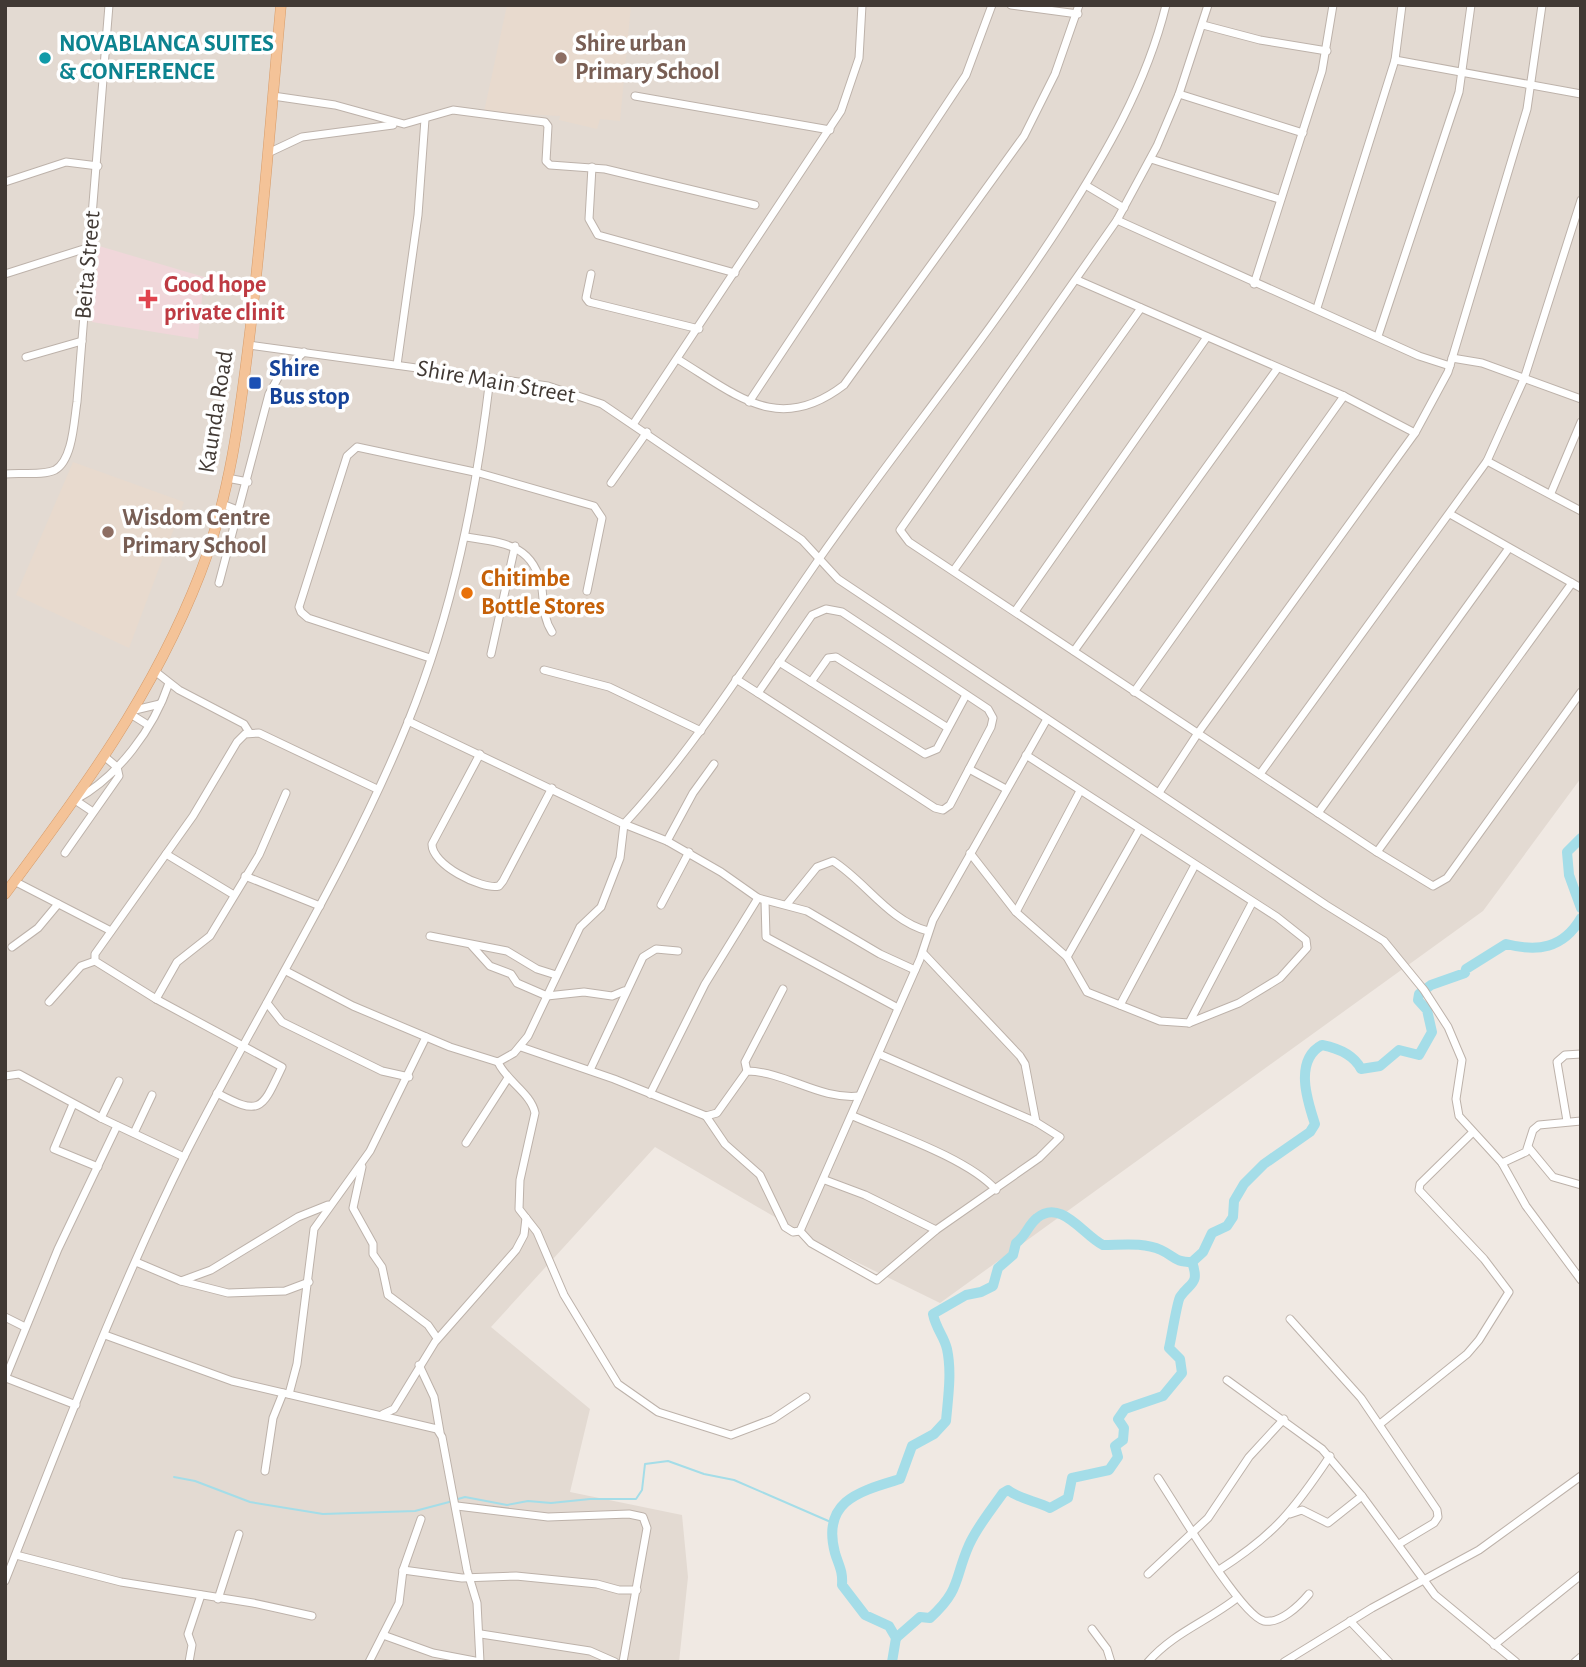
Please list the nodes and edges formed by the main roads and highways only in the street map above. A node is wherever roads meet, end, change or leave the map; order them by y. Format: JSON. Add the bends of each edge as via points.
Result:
{"nodes":[{"id":1,"x":281,"y":5,"type":"edge"},
{"id":2,"x":5,"y":894,"type":"edge"}],
"edges":[{"from":1,"to":2,"type":"main road","name":"Kaunda Road","via":[[241,413],[222,504],[200,573],[134,713]]}]}
